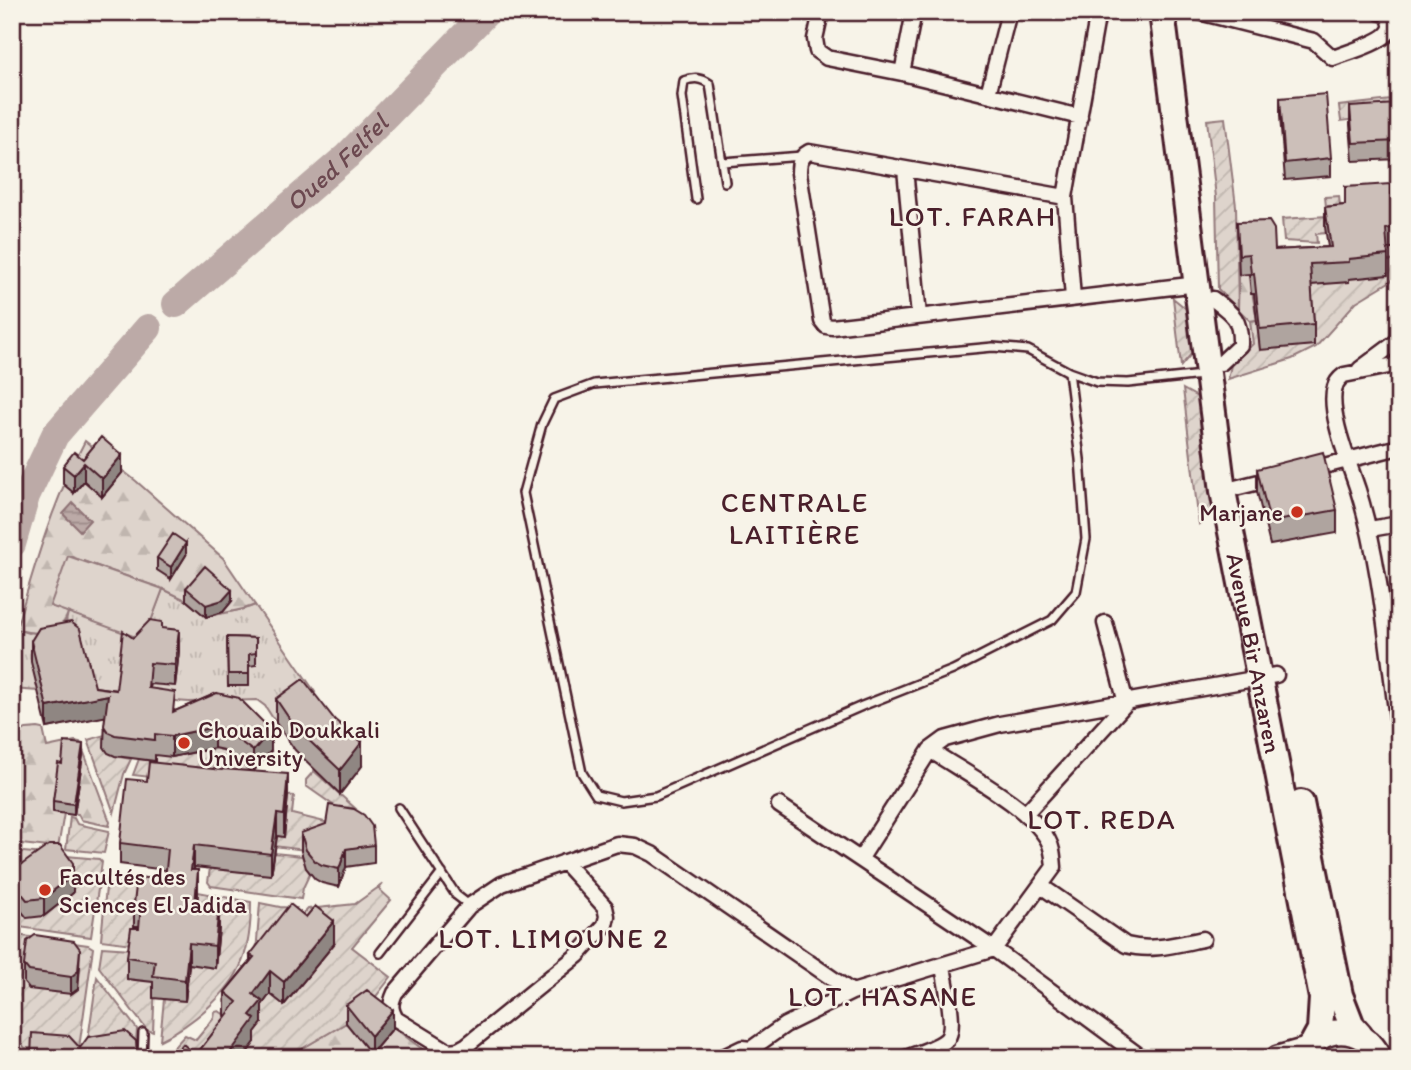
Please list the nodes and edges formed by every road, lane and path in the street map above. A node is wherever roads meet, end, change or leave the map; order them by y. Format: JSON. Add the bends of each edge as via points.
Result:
{"nodes":[{"id":1,"x":821,"y":12,"type":"edge"},
{"id":2,"x":914,"y":12,"type":"edge"},
{"id":3,"x":1009,"y":12,"type":"edge"},
{"id":4,"x":1098,"y":12,"type":"edge"},
{"id":5,"x":1161,"y":12,"type":"edge"},
{"id":6,"x":1179,"y":12,"type":"edge"},
{"id":7,"x":1199,"y":12,"type":"edge"},
{"id":8,"x":1379,"y":12,"type":"edge"},
{"id":9,"x":902,"y":73,"type":"junction"},
{"id":10,"x":988,"y":94,"type":"junction"},
{"id":11,"x":1080,"y":117,"type":"junction"},
{"id":12,"x":802,"y":156,"type":"junction"},
{"id":13,"x":723,"y":162,"type":"junction"},
{"id":14,"x":905,"y":169,"type":"junction"},
{"id":15,"x":725,"y":182,"type":"dead end"},
{"id":16,"x":1065,"y":197,"type":"junction"},
{"id":17,"x":696,"y":199,"type":"dead end"},
{"id":18,"x":1206,"y":291,"type":"junction"},
{"id":19,"x":1073,"y":298,"type":"junction"},
{"id":20,"x":919,"y":316,"type":"junction"},
{"id":21,"x":1399,"y":340,"type":"edge"},
{"id":22,"x":1399,"y":364,"type":"edge"},
{"id":23,"x":1215,"y":368,"type":"junction"},
{"id":24,"x":1069,"y":372,"type":"junction"},
{"id":25,"x":1356,"y":372,"type":"junction"},
{"id":26,"x":1399,"y":447,"type":"edge"},
{"id":27,"x":1349,"y":460,"type":"junction"},
{"id":28,"x":1230,"y":489,"type":"junction"},
{"id":29,"x":1399,"y":524,"type":"edge"},
{"id":30,"x":1370,"y":529,"type":"junction"},
{"id":31,"x":1392,"y":616,"type":"edge"},
{"id":32,"x":1105,"y":623,"type":"dead end"},
{"id":33,"x":1268,"y":677,"type":"junction"},
{"id":34,"x":1396,"y":690,"type":"edge"},
{"id":35,"x":1126,"y":703,"type":"junction"},
{"id":36,"x":1399,"y":731,"type":"edge"},
{"id":37,"x":930,"y":750,"type":"junction"},
{"id":38,"x":779,"y":804,"type":"dead end"},
{"id":39,"x":399,"y":808,"type":"dead end"},
{"id":40,"x":1025,"y":814,"type":"junction"},
{"id":41,"x":861,"y":858,"type":"junction"},
{"id":42,"x":564,"y":862,"type":"junction"},
{"id":43,"x":442,"y":873,"type":"junction"},
{"id":44,"x":1041,"y":886,"type":"junction"},
{"id":45,"x":469,"y":906,"type":"junction"},
{"id":46,"x":1203,"y":939,"type":"dead end"},
{"id":47,"x":994,"y":949,"type":"junction"},
{"id":48,"x":380,"y":953,"type":"dead end"},
{"id":49,"x":943,"y":966,"type":"junction"},
{"id":50,"x":852,"y":992,"type":"junction"},
{"id":51,"x":143,"y":1033,"type":"dead end"},
{"id":52,"x":1370,"y":1045,"type":"edge"},
{"id":53,"x":1399,"y":1049,"type":"edge"},
{"id":54,"x":1307,"y":1050,"type":"edge"},
{"id":55,"x":753,"y":1053,"type":"edge"},
{"id":56,"x":452,"y":1054,"type":"edge"},
{"id":57,"x":142,"y":1058,"type":"edge"},
{"id":58,"x":721,"y":1058,"type":"edge"},
{"id":59,"x":906,"y":1058,"type":"edge"},
{"id":60,"x":1142,"y":1058,"type":"edge"},
{"id":61,"x":1278,"y":1058,"type":"edge"}],
"edges":[{"from":1,"to":9,"type":"street","via":[[817,51],[827,58]]},
{"from":2,"to":9,"type":"street"},
{"from":3,"to":10,"type":"street"},
{"from":4,"to":11,"type":"street"},
{"from":5,"to":18,"type":"highway","name":"Avenue Bir Anzaren"},
{"from":6,"to":18,"type":"highway","name":"Avenue Bir Anzaren"},
{"from":7,"to":8,"type":"street","via":[[1314,41],[1333,58],[1382,38],[1391,21]]},
{"from":9,"to":10,"type":"street"},
{"from":10,"to":11,"type":"street"},
{"from":11,"to":16,"type":"street"},
{"from":12,"to":13,"type":"lane"},
{"from":12,"to":14,"type":"street","via":[[818,152]]},
{"from":12,"to":20,"type":"street","via":[[799,173],[822,321],[832,327]]},
{"from":13,"to":15,"type":"lane"},
{"from":13,"to":17,"type":"lane","via":[[710,84],[702,79],[684,81],[682,96]]},
{"from":14,"to":16,"type":"street"},
{"from":14,"to":20,"type":"street"},
{"from":16,"to":19,"type":"street"},
{"from":18,"to":19,"type":"street"},
{"from":18,"to":23,"type":"highway","name":"Avenue Bir Anzaren"},
{"from":19,"to":20,"type":"street"},
{"from":21,"to":25,"type":"street"},
{"from":22,"to":25,"type":"street"},
{"from":23,"to":24,"type":"lane","via":[[1128,383],[1097,382]]},
{"from":23,"to":28,"type":"highway","name":"Avenue Bir Anzaren"},
{"from":24,"to":24,"type":"lane","via":[[1028,349],[993,347],[594,384],[554,399],[542,424],[523,493],[582,773],[596,795],[621,801],[656,796],[953,670],[1052,620],[1076,592],[1086,539]]},
{"from":25,"to":27,"type":"street","via":[[1338,381],[1333,399]]},
{"from":26,"to":27,"type":"street"},
{"from":27,"to":28,"type":"street"},
{"from":27,"to":30,"type":"street"},
{"from":28,"to":33,"type":"highway","name":"Avenue Bir Anzaren"},
{"from":29,"to":30,"type":"street"},
{"from":30,"to":31,"type":"street"},
{"from":31,"to":34,"type":"street"},
{"from":32,"to":35,"type":"street"},
{"from":33,"to":35,"type":"street"},
{"from":33,"to":52,"type":"highway","name":"Avenue Bir Anzaren","via":[[1340,995],[1352,1026]]},
{"from":33,"to":54,"type":"highway","name":"Avenue Bir Anzaren","via":[[1322,998],[1320,1030]]},
{"from":34,"to":36,"type":"street"},
{"from":35,"to":37,"type":"street","via":[[965,733]]},
{"from":35,"to":40,"type":"street"},
{"from":37,"to":40,"type":"street"},
{"from":37,"to":41,"type":"street"},
{"from":38,"to":41,"type":"street"},
{"from":39,"to":43,"type":"lane"},
{"from":40,"to":44,"type":"street","via":[[1046,837],[1053,855],[1054,867]]},
{"from":41,"to":47,"type":"street"},
{"from":42,"to":45,"type":"street","via":[[502,884]]},
{"from":42,"to":50,"type":"street","via":[[617,844],[635,846]]},
{"from":42,"to":56,"type":"street","via":[[606,907],[605,925],[578,956]]},
{"from":43,"to":45,"type":"lane"},
{"from":43,"to":48,"type":"lane"},
{"from":44,"to":46,"type":"street","via":[[1126,945],[1160,948]]},
{"from":44,"to":47,"type":"street"},
{"from":45,"to":56,"type":"street","via":[[391,1003],[396,1019]]},
{"from":47,"to":49,"type":"street"},
{"from":47,"to":60,"type":"street"},
{"from":49,"to":50,"type":"street"},
{"from":49,"to":59,"type":"street","via":[[952,1027],[949,1037]]},
{"from":50,"to":55,"type":"street","via":[[785,1025]]},
{"from":51,"to":57,"type":"lane"},
{"from":52,"to":53,"type":"main road"},
{"from":52,"to":54,"type":"main road","via":[[1346,1031],[1332,1032]]},
{"from":54,"to":61,"type":"main road"},
{"from":55,"to":58,"type":"street","via":[[742,1048]]}]}
